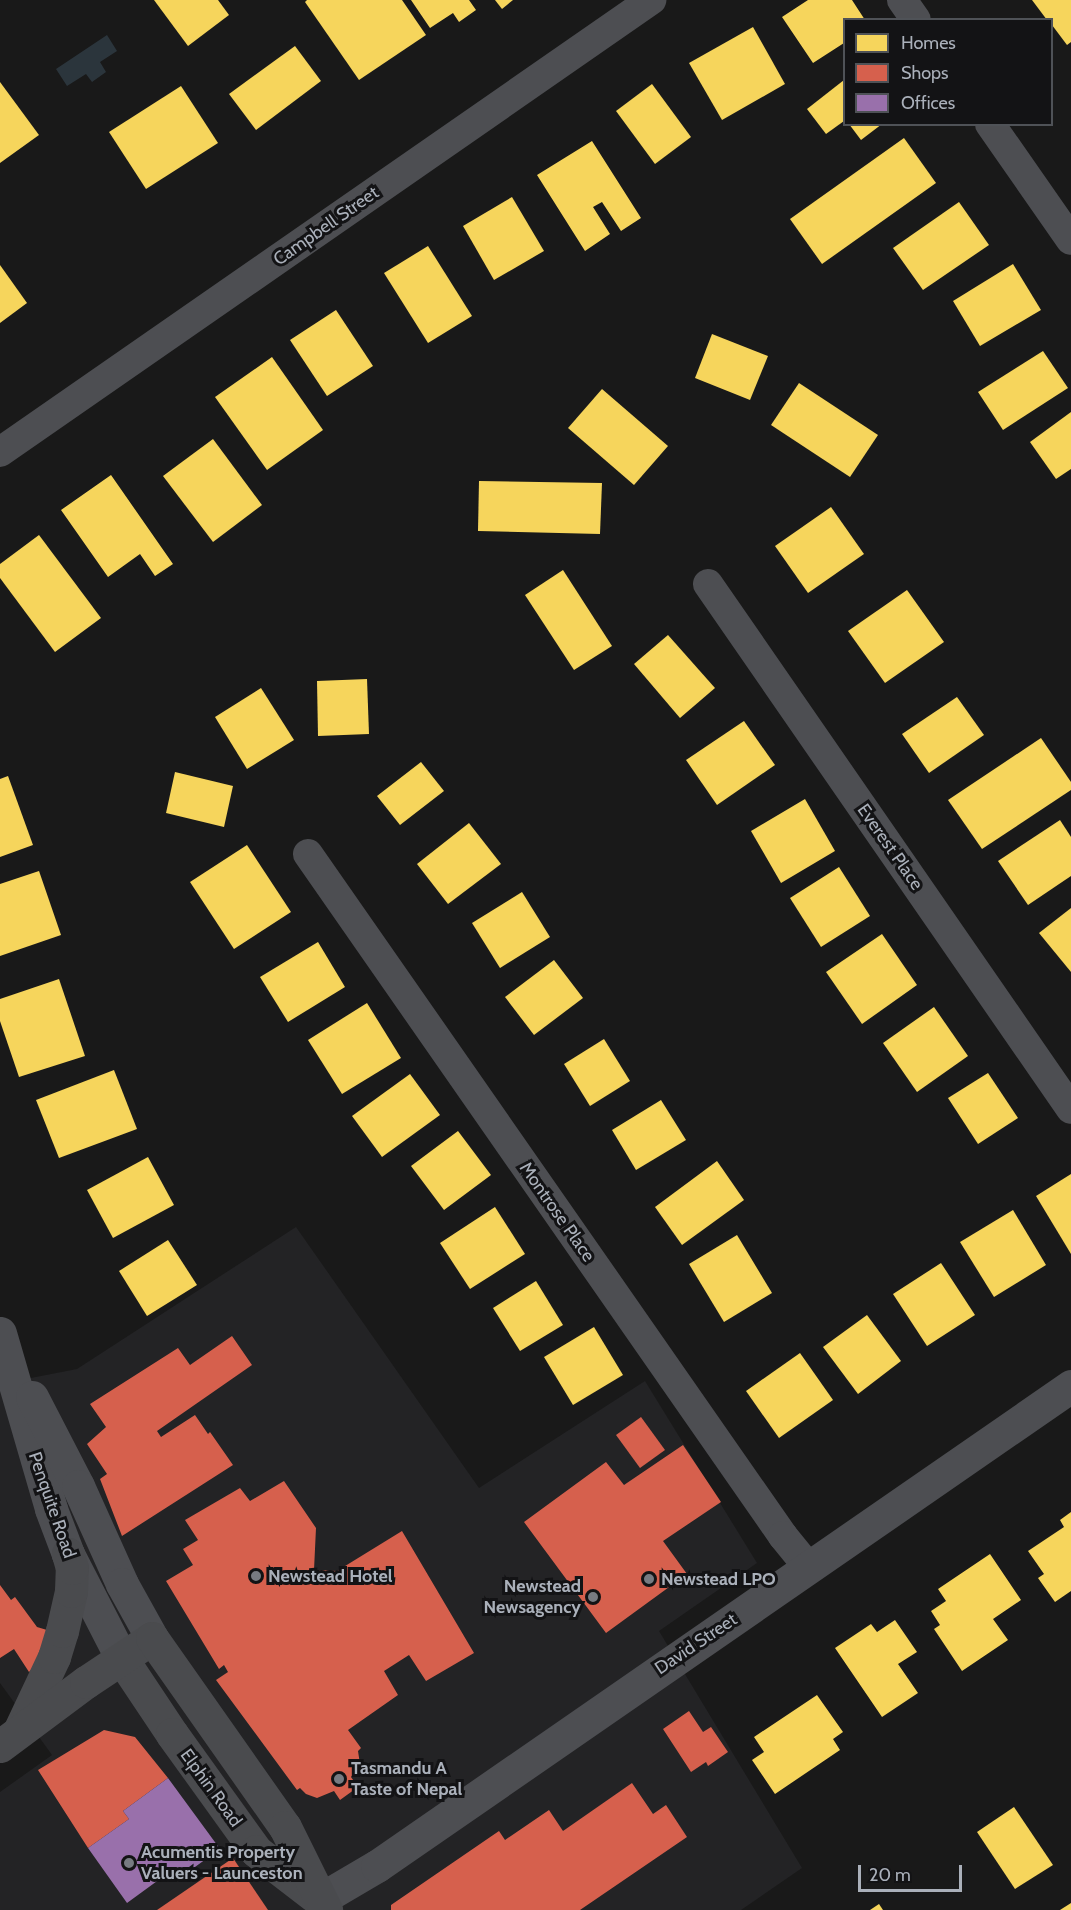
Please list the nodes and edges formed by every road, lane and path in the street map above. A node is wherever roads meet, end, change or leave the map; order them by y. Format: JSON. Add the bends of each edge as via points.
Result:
{"nodes":[{"id":1,"x":651,"y":0,"type":"edge"},
{"id":2,"x":902,"y":0,"type":"edge"},
{"id":3,"x":915,"y":18,"type":"edge"},
{"id":4,"x":991,"y":126,"type":"edge"},
{"id":5,"x":1071,"y":240,"type":"edge"},
{"id":6,"x":0,"y":452,"type":"edge"},
{"id":7,"x":708,"y":584,"type":"dead end"},
{"id":8,"x":308,"y":854,"type":"dead end"},
{"id":9,"x":1071,"y":1109,"type":"edge"},
{"id":10,"x":2,"y":1337,"type":"edge"},
{"id":11,"x":1071,"y":1386,"type":"edge"},
{"id":12,"x":68,"y":1554,"type":"junction"},
{"id":13,"x":809,"y":1568,"type":"junction"},
{"id":14,"x":152,"y":1638,"type":"junction"},
{"id":15,"x":122,"y":1659,"type":"junction"},
{"id":16,"x":9,"y":1739,"type":"edge"},
{"id":17,"x":323,"y":1905,"type":"edge"}],
"edges":[{"from":1,"to":6,"type":"street","name":"Campbell Street"},
{"from":2,"to":3,"type":"street"},
{"from":4,"to":5,"type":"street"},
{"from":7,"to":9,"type":"street","name":"Everest Place"},
{"from":8,"to":13,"type":"street","name":"Montrose Place"},
{"from":10,"to":12,"type":"street","name":"Penquite Road","via":[[34,1457]]},
{"from":10,"to":14,"type":"street","name":"Penquite Road"},
{"from":11,"to":13,"type":"street","name":"David Street"},
{"from":12,"to":15,"type":"street","name":"Penquite Road"},
{"from":12,"to":16,"type":"highway","via":[[71,1591],[54,1657]]},
{"from":13,"to":17,"type":"street","name":"David Street"},
{"from":14,"to":15,"type":"highway"},
{"from":14,"to":17,"type":"highway","name":"Elphin Road","via":[[285,1827]]},
{"from":15,"to":16,"type":"highway"},
{"from":15,"to":17,"type":"highway","name":"Elphin Road","via":[[256,1851]]}]}
